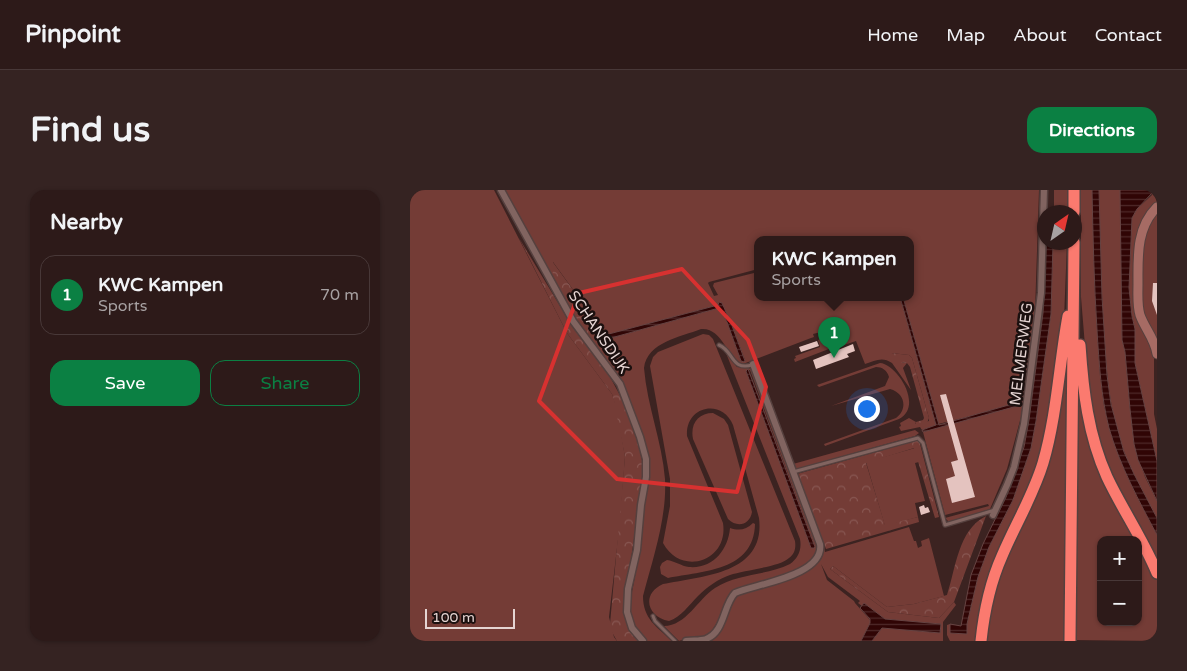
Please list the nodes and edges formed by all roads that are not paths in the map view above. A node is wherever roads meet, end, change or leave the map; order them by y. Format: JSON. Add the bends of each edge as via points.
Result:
{"nodes":[{"id":1,"x":501,"y":190,"type":"edge"},
{"id":2,"x":1044,"y":190,"type":"edge"},
{"id":3,"x":1074,"y":190,"type":"edge"},
{"id":4,"x":1074,"y":205,"type":"edge"},
{"id":5,"x":1157,"y":207,"type":"edge"},
{"id":6,"x":1074,"y":250,"type":"edge"},
{"id":7,"x":1074,"y":288,"type":"junction"},
{"id":8,"x":719,"y":345,"type":"dead end"},
{"id":9,"x":1157,"y":354,"type":"edge"},
{"id":10,"x":752,"y":364,"type":"joint"},
{"id":11,"x":1072,"y":470,"type":"junction"},
{"id":12,"x":793,"y":472,"type":"junction"},
{"id":13,"x":994,"y":512,"type":"joint"},
{"id":14,"x":1157,"y":573,"type":"edge"},
{"id":15,"x":653,"y":616,"type":"dead end"},
{"id":16,"x":643,"y":641,"type":"edge"},
{"id":17,"x":675,"y":641,"type":"edge"},
{"id":18,"x":686,"y":641,"type":"edge"},
{"id":19,"x":981,"y":641,"type":"edge"},
{"id":20,"x":1070,"y":641,"type":"edge"},
{"id":21,"x":1074,"y":641,"type":"edge"}],
"edges":[{"from":1,"to":16,"type":"street","name":"SCHANSDIJK","via":[[573,321],[620,384],[640,437],[646,459],[646,478],[627,612],[632,628]]},
{"from":2,"to":13,"type":"street","name":"MELMERWEG","via":[[1041,293],[1024,424],[1014,467]]},
{"from":3,"to":4,"type":"highway"},
{"from":5,"to":9,"type":"street","via":[[1142,231],[1138,249],[1139,310],[1154,340]]},
{"from":6,"to":7,"type":"highway"},
{"from":7,"to":11,"type":"highway"},
{"from":7,"to":14,"type":"highway","via":[[1084,394],[1097,451],[1106,475]]},
{"from":7,"to":19,"type":"highway","via":[[1045,456],[995,574]]},
{"from":8,"to":10,"type":"lane","via":[[737,364]]},
{"from":10,"to":12,"type":"street"},
{"from":11,"to":20,"type":"highway"},
{"from":11,"to":21,"type":"highway","via":[[1075,488]]},
{"from":12,"to":13,"type":"lane","via":[[918,438],[923,443],[945,525]]},
{"from":12,"to":18,"type":"street","via":[[820,544],[819,556],[786,578],[736,593],[713,635],[704,640]]},
{"from":15,"to":17,"type":"lane"}]}
